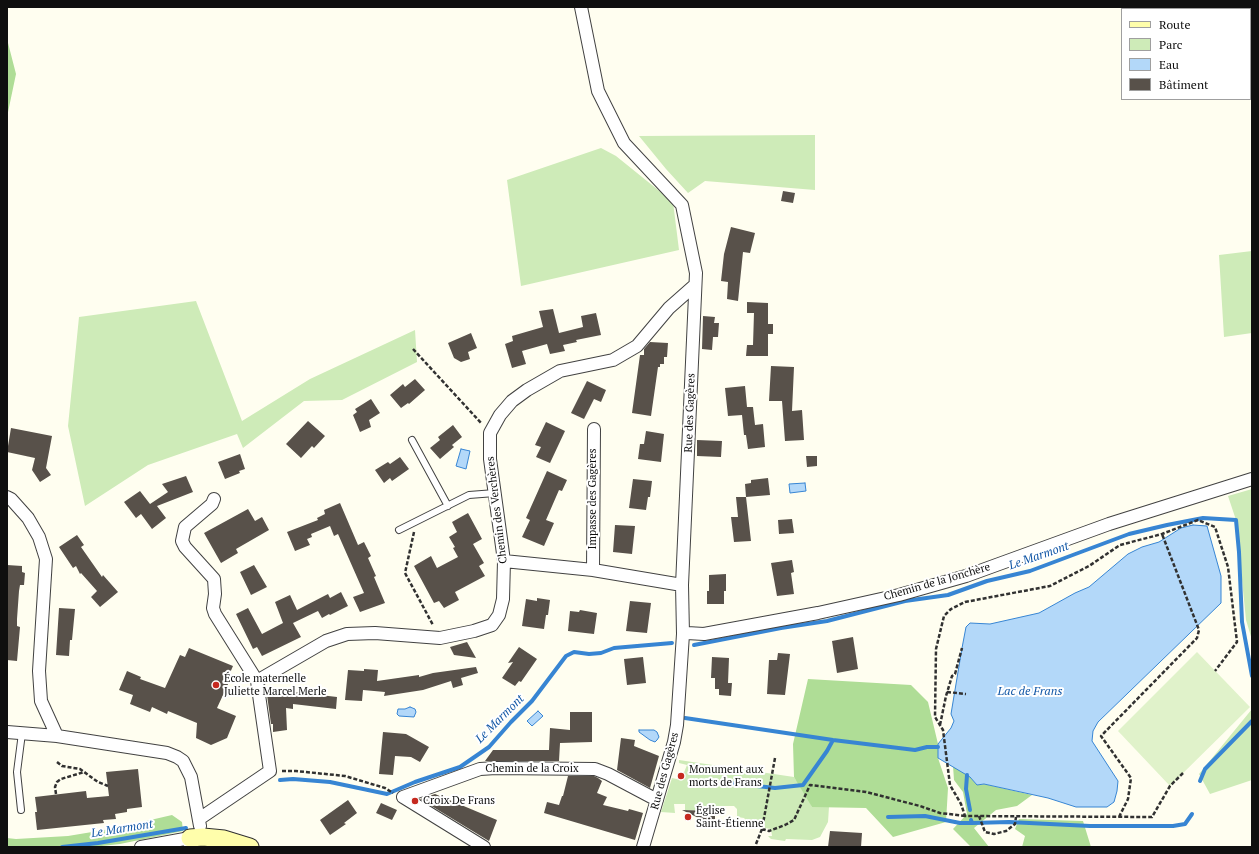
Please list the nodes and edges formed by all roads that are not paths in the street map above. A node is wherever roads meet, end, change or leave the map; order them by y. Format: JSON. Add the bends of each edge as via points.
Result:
{"nodes":[{"id":1,"x":581,"y":7,"type":"edge"},
{"id":2,"x":695,"y":285,"type":"junction"},
{"id":3,"x":594,"y":429,"type":"dead end"},
{"id":4,"x":412,"y":440,"type":"dead end"},
{"id":5,"x":1252,"y":479,"type":"edge"},
{"id":6,"x":495,"y":493,"type":"junction"},
{"id":7,"x":7,"y":497,"type":"edge"},
{"id":8,"x":214,"y":499,"type":"dead end"},
{"id":9,"x":448,"y":506,"type":"junction"},
{"id":10,"x":399,"y":530,"type":"dead end"},
{"id":11,"x":504,"y":561,"type":"junction"},
{"id":12,"x":593,"y":570,"type":"junction"},
{"id":13,"x":682,"y":585,"type":"junction"},
{"id":14,"x":683,"y":634,"type":"junction"},
{"id":15,"x":257,"y":681,"type":"junction"},
{"id":16,"x":7,"y":732,"type":"edge"},
{"id":17,"x":22,"y":733,"type":"junction"},
{"id":18,"x":57,"y":736,"type":"junction"},
{"id":19,"x":658,"y":800,"type":"junction"},
{"id":20,"x":21,"y":810,"type":"dead end"},
{"id":21,"x":199,"y":819,"type":"junction"},
{"id":22,"x":194,"y":841,"type":"edge"},
{"id":23,"x":141,"y":847,"type":"edge"},
{"id":24,"x":250,"y":847,"type":"edge"},
{"id":25,"x":484,"y":847,"type":"edge"},
{"id":26,"x":643,"y":847,"type":"edge"}],
"edges":[{"from":1,"to":2,"type":"street","name":"Rue des Gagères","via":[[598,91],[624,143],[682,205],[696,273]]},
{"from":2,"to":6,"type":"street","name":"Chemin des Verchères","via":[[669,308],[637,346],[613,360],[560,371],[512,401],[490,433],[490,459]]},
{"from":2,"to":13,"type":"street","name":"Rue des Gagères"},
{"from":3,"to":12,"type":"street","name":"Impasse des Gagères"},
{"from":4,"to":9,"type":"lane"},
{"from":5,"to":14,"type":"street","name":"Chemin de la Jonchère","via":[[1109,524],[966,576],[907,593],[704,634]]},
{"from":6,"to":9,"type":"lane","via":[[469,495]]},
{"from":6,"to":11,"type":"street","name":"Chemin des Verchères"},
{"from":7,"to":18,"type":"street","via":[[28,518],[40,537],[46,559],[39,671],[41,701]]},
{"from":8,"to":15,"type":"street","via":[[212,504],[185,527],[182,541],[214,579],[215,614]]},
{"from":9,"to":10,"type":"lane"},
{"from":11,"to":12,"type":"street"},
{"from":11,"to":15,"type":"street","name":"Chemin des Verchères","via":[[503,599],[499,615],[492,625],[440,638],[375,633],[347,634],[326,641]]},
{"from":12,"to":13,"type":"street"},
{"from":13,"to":14,"type":"street","name":"Rue des Gagères"},
{"from":14,"to":19,"type":"street","name":"Rue des Gagères","via":[[678,725]]},
{"from":15,"to":21,"type":"street","via":[[276,771]]},
{"from":16,"to":17,"type":"street"},
{"from":17,"to":18,"type":"street"},
{"from":17,"to":20,"type":"lane","via":[[17,772]]},
{"from":18,"to":21,"type":"street","via":[[167,753],[177,757],[191,777]]},
{"from":19,"to":25,"type":"street","name":"Chemin de la Croix","via":[[595,769],[480,769],[399,796]]},
{"from":19,"to":26,"type":"street","name":"Rue des Gagères"},
{"from":21,"to":22,"type":"street"},
{"from":22,"to":23,"type":"street"},
{"from":22,"to":24,"type":"street","via":[[224,839]]}]}
